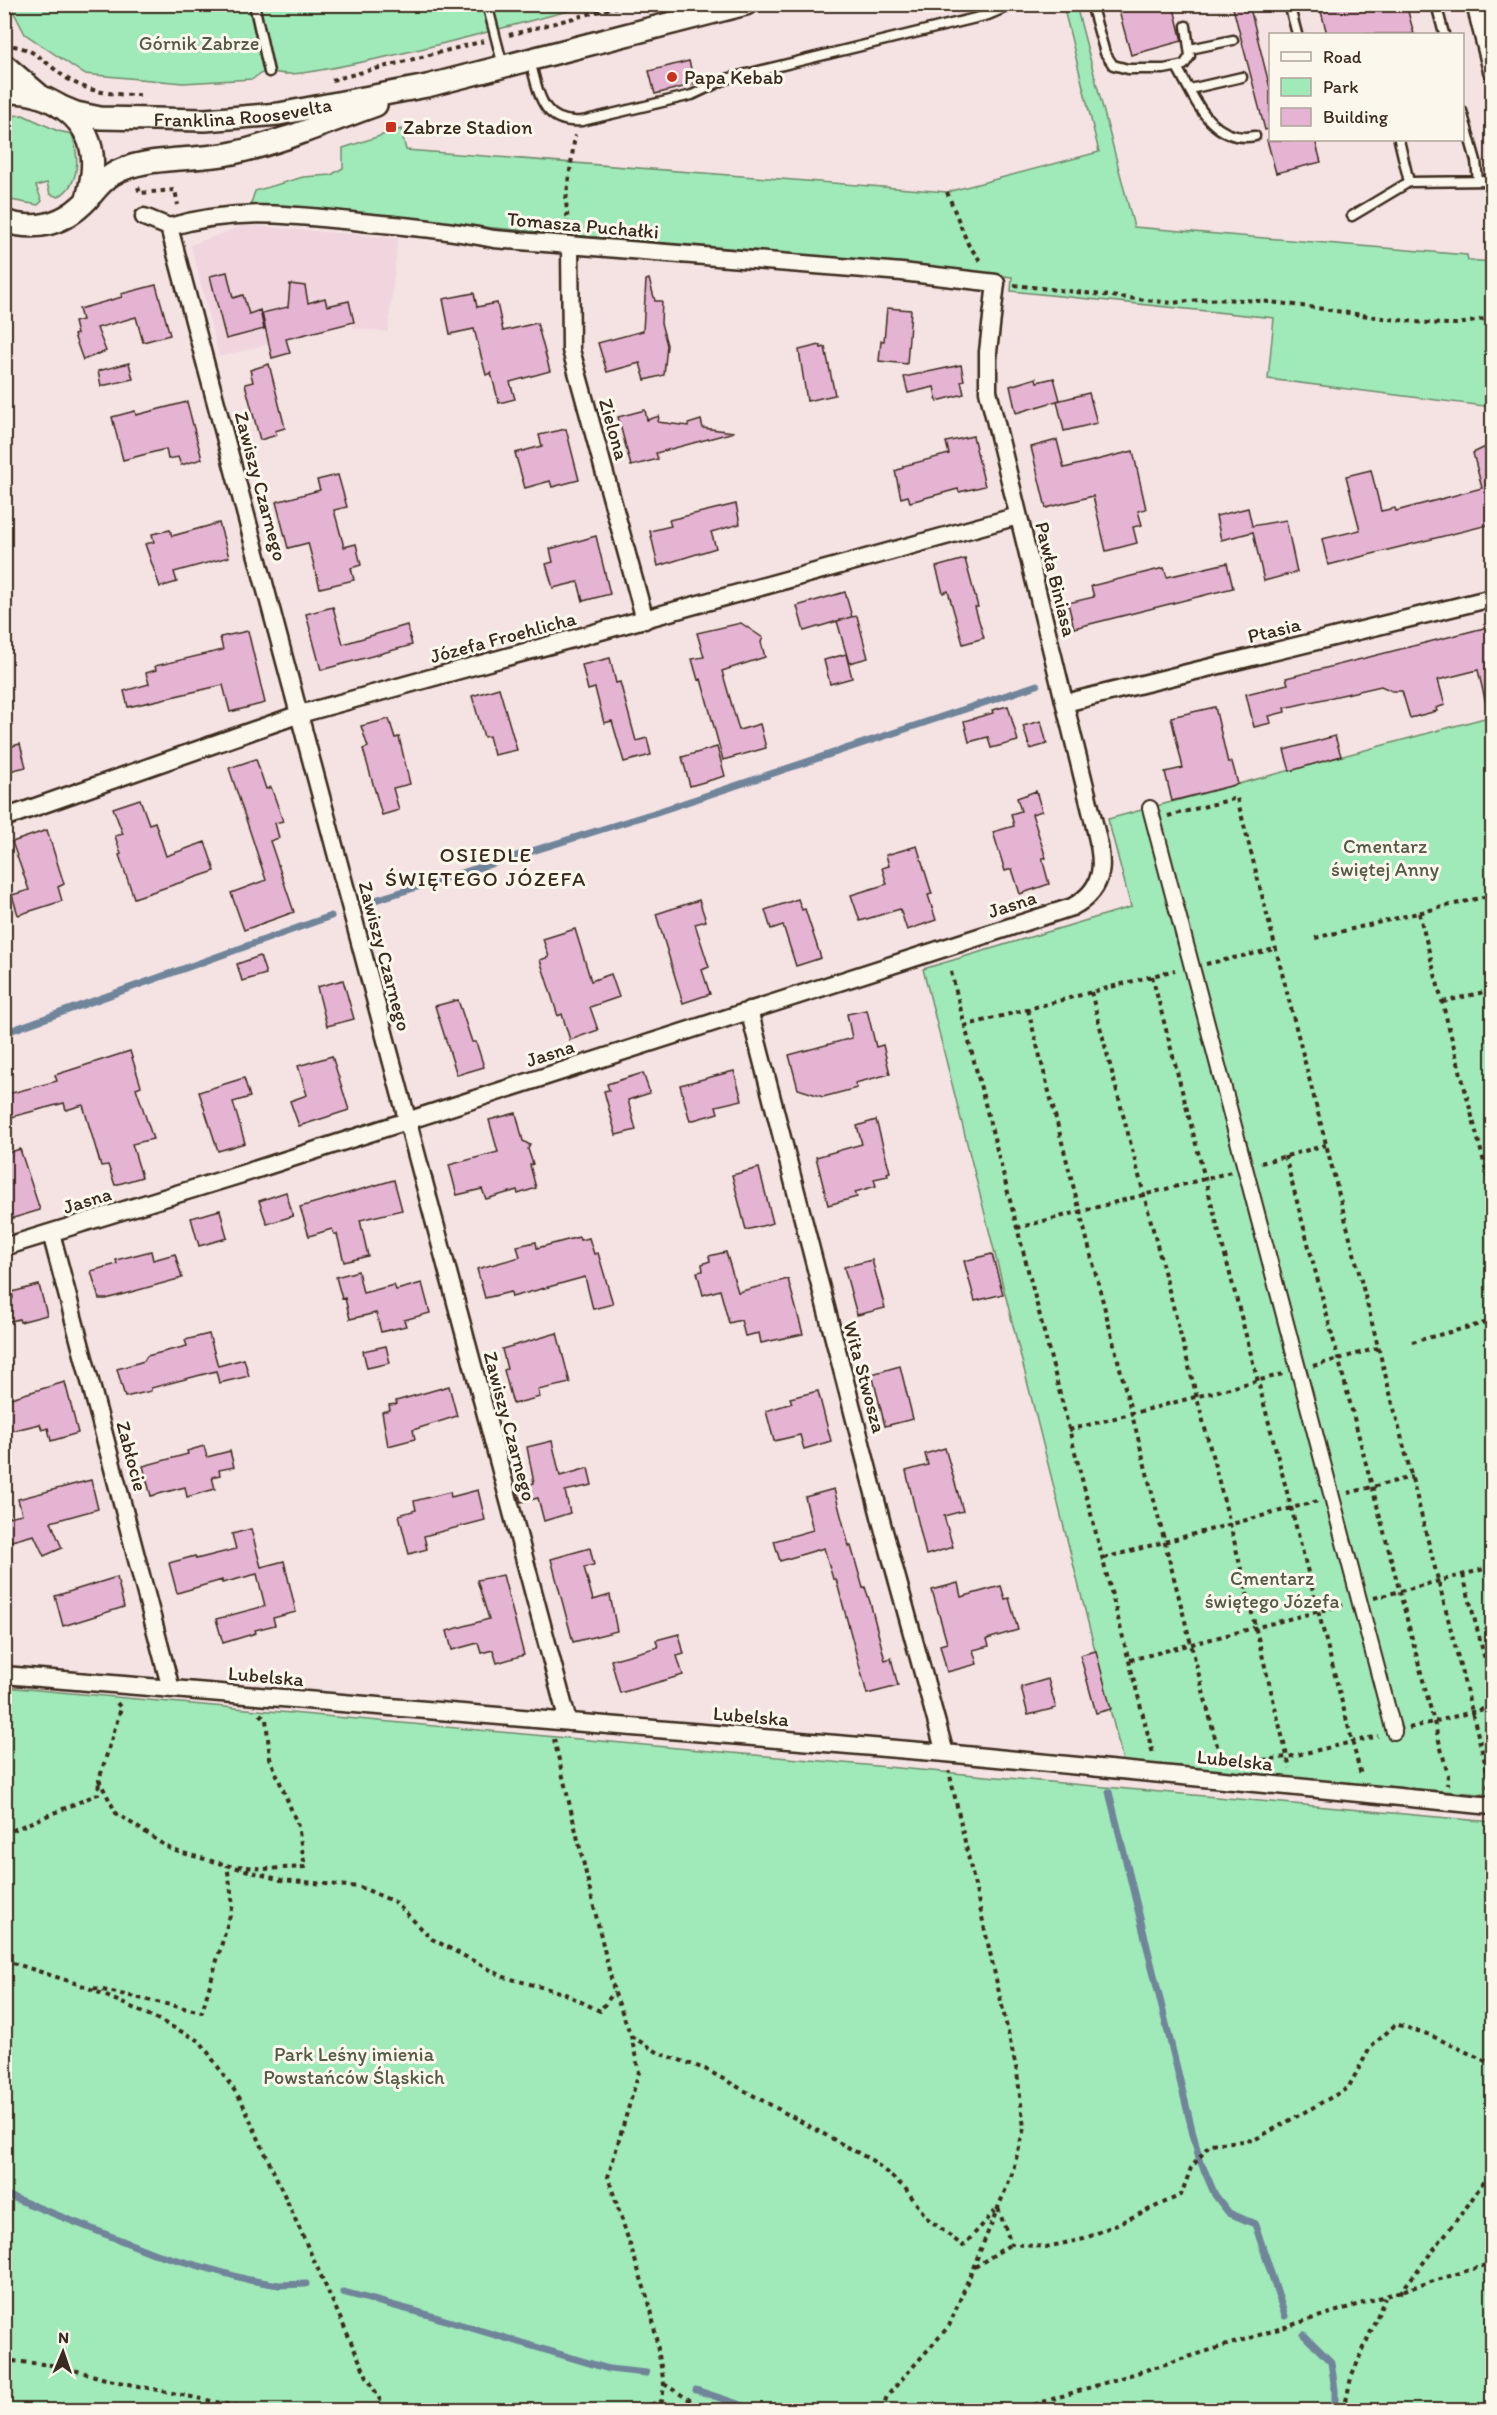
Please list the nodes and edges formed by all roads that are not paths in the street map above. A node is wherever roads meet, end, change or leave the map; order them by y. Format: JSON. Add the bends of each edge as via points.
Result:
{"nodes":[{"id":1,"x":254,"y":4,"type":"edge"},
{"id":2,"x":487,"y":4,"type":"edge"},
{"id":3,"x":746,"y":4,"type":"edge"},
{"id":4,"x":1014,"y":4,"type":"edge"},
{"id":5,"x":1091,"y":4,"type":"edge"},
{"id":6,"x":1289,"y":4,"type":"edge"},
{"id":7,"x":1436,"y":4,"type":"edge"},
{"id":8,"x":1475,"y":4,"type":"edge"},
{"id":9,"x":1186,"y":26,"type":"dead end"},
{"id":10,"x":1297,"y":33,"type":"edge"},
{"id":11,"x":1444,"y":33,"type":"edge"},
{"id":12,"x":1233,"y":39,"type":"dead end"},
{"id":13,"x":1190,"y":49,"type":"junction"},
{"id":14,"x":530,"y":60,"type":"junction"},
{"id":15,"x":4,"y":65,"type":"edge"},
{"id":16,"x":503,"y":67,"type":"junction"},
{"id":17,"x":1177,"y":67,"type":"junction"},
{"id":18,"x":1492,"y":71,"type":"edge"},
{"id":19,"x":269,"y":72,"type":"dead end"},
{"id":20,"x":1242,"y":77,"type":"dead end"},
{"id":21,"x":427,"y":86,"type":"junction"},
{"id":22,"x":1190,"y":89,"type":"junction"},
{"id":23,"x":4,"y":93,"type":"edge"},
{"id":24,"x":38,"y":94,"type":"junction"},
{"id":25,"x":59,"y":106,"type":"junction"},
{"id":26,"x":1464,"y":118,"type":"edge"},
{"id":27,"x":1255,"y":136,"type":"dead end"},
{"id":28,"x":1398,"y":141,"type":"edge"},
{"id":29,"x":1478,"y":181,"type":"junction"},
{"id":30,"x":1492,"y":181,"type":"edge"},
{"id":31,"x":1409,"y":182,"type":"junction"},
{"id":32,"x":87,"y":200,"type":"junction"},
{"id":33,"x":1352,"y":216,"type":"dead end"},
{"id":34,"x":144,"y":217,"type":"dead end"},
{"id":35,"x":5,"y":222,"type":"edge"},
{"id":36,"x":169,"y":227,"type":"junction"},
{"id":37,"x":570,"y":245,"type":"junction"},
{"id":38,"x":996,"y":283,"type":"joint"},
{"id":39,"x":1018,"y":516,"type":"junction"},
{"id":40,"x":1492,"y":598,"type":"edge"},
{"id":41,"x":645,"y":620,"type":"junction"},
{"id":42,"x":1065,"y":703,"type":"junction"},
{"id":43,"x":300,"y":714,"type":"junction"},
{"id":44,"x":1152,"y":814,"type":"road end"},
{"id":45,"x":4,"y":818,"type":"edge"},
{"id":46,"x":1098,"y":882,"type":"joint"},
{"id":47,"x":749,"y":1010,"type":"junction"},
{"id":48,"x":406,"y":1120,"type":"junction"},
{"id":49,"x":51,"y":1233,"type":"junction"},
{"id":50,"x":4,"y":1247,"type":"edge"},
{"id":51,"x":4,"y":1675,"type":"edge"},
{"id":52,"x":171,"y":1689,"type":"junction"},
{"id":53,"x":568,"y":1722,"type":"junction"},
{"id":54,"x":1394,"y":1732,"type":"road end"},
{"id":55,"x":945,"y":1753,"type":"junction"},
{"id":56,"x":1492,"y":1806,"type":"edge"}],
"edges":[{"from":1,"to":19,"type":"lane"},
{"from":2,"to":16,"type":"lane"},
{"from":3,"to":14,"type":"street","name":"Franklina Roosevelta"},
{"from":4,"to":14,"type":"lane","via":[[988,15],[726,79],[692,95],[577,121],[560,119],[546,109]]},
{"from":5,"to":17,"type":"lane","via":[[1105,52],[1113,65],[1128,69]]},
{"from":6,"to":10,"type":"lane"},
{"from":7,"to":11,"type":"lane"},
{"from":8,"to":18,"type":"street"},
{"from":9,"to":13,"type":"lane"},
{"from":12,"to":13,"type":"lane"},
{"from":13,"to":17,"type":"lane","via":[[1188,61]]},
{"from":14,"to":16,"type":"street","name":"Franklina Roosevelta"},
{"from":15,"to":24,"type":"street"},
{"from":16,"to":21,"type":"street","name":"Franklina Roosevelta"},
{"from":17,"to":22,"type":"lane"},
{"from":20,"to":22,"type":"lane"},
{"from":21,"to":25,"type":"street","name":"Franklina Roosevelta","via":[[237,119],[91,117]]},
{"from":21,"to":32,"type":"street","name":"Franklina Roosevelta","via":[[275,142],[217,156],[122,170],[108,177]]},
{"from":22,"to":27,"type":"lane","via":[[1204,115],[1216,127],[1236,137]]},
{"from":23,"to":24,"type":"street"},
{"from":24,"to":25,"type":"street"},
{"from":25,"to":32,"type":"street","via":[[77,122],[91,148],[93,167]]},
{"from":26,"to":29,"type":"lane"},
{"from":28,"to":31,"type":"lane"},
{"from":29,"to":30,"type":"lane"},
{"from":29,"to":31,"type":"lane"},
{"from":31,"to":33,"type":"lane"},
{"from":32,"to":35,"type":"street","name":"Franklina Roosevelta","via":[[69,216],[53,223],[32,227]]},
{"from":34,"to":36,"type":"street"},
{"from":36,"to":37,"type":"street","name":"Tomasza Puchałki","via":[[216,216],[258,213]]},
{"from":36,"to":43,"type":"street","name":"Zawiszy Czarnego"},
{"from":37,"to":38,"type":"street","name":"Tomasza Puchałki"},
{"from":37,"to":41,"type":"street","name":"Zielona","via":[[571,350]]},
{"from":38,"to":39,"type":"street","name":"Pawła Biniasa","via":[[987,352],[988,391]]},
{"from":39,"to":41,"type":"street","name":"Józefa Froehlicha"},
{"from":39,"to":42,"type":"street","name":"Pawła Biniasa"},
{"from":40,"to":42,"type":"street","name":"Ptasia"},
{"from":41,"to":43,"type":"street","name":"Józefa Froehlicha"},
{"from":42,"to":46,"type":"street","name":"Pawła Biniasa","via":[[1102,858]]},
{"from":43,"to":45,"type":"street","name":"Józefa Froehlicha"},
{"from":43,"to":48,"type":"street","name":"Zawiszy Czarnego"},
{"from":44,"to":54,"type":"street"},
{"from":46,"to":47,"type":"street","name":"Jasna","via":[[1092,893],[1072,907]]},
{"from":47,"to":48,"type":"street","name":"Jasna"},
{"from":47,"to":55,"type":"street","name":"Wita Stwosza"},
{"from":48,"to":49,"type":"street","name":"Jasna"},
{"from":48,"to":53,"type":"street","name":"Zawiszy Czarnego"},
{"from":49,"to":50,"type":"street","name":"Jasna"},
{"from":49,"to":52,"type":"street","name":"Zabłocie"},
{"from":51,"to":52,"type":"street","name":"Lubelska"},
{"from":52,"to":53,"type":"street","name":"Lubelska"},
{"from":53,"to":55,"type":"street","name":"Lubelska"},
{"from":55,"to":56,"type":"street","name":"Lubelska"}]}
